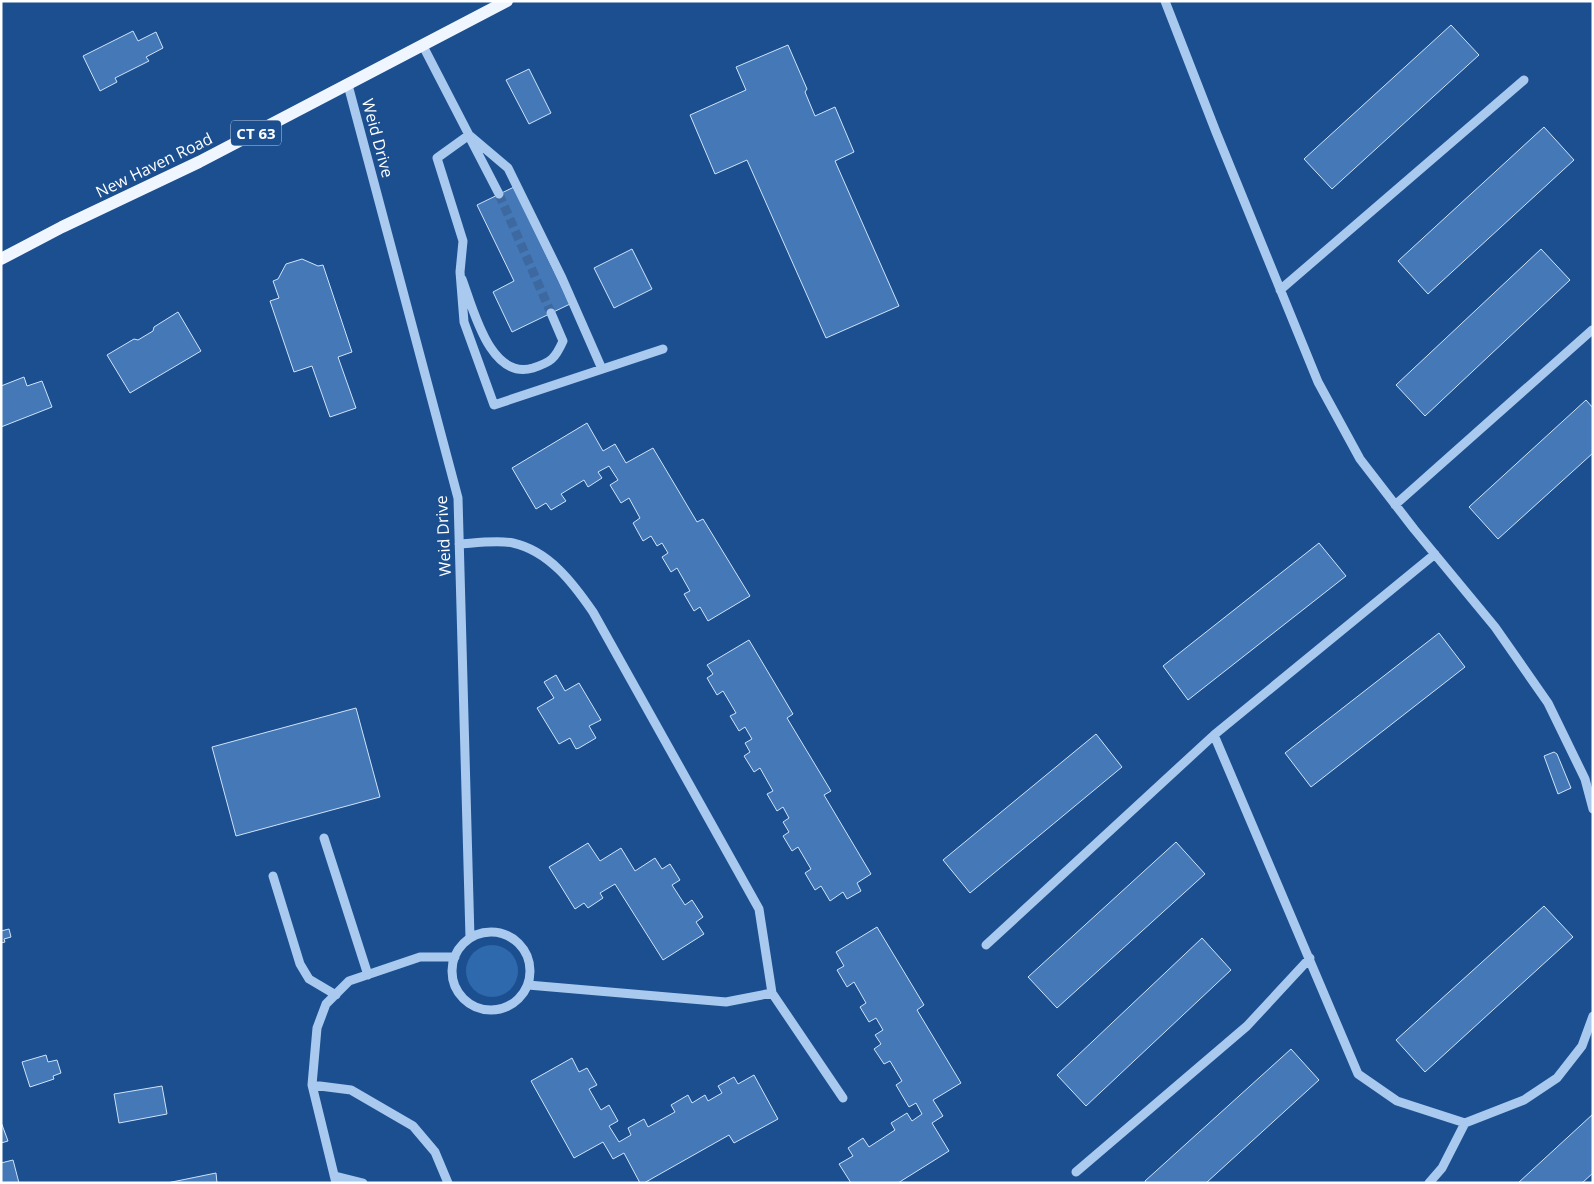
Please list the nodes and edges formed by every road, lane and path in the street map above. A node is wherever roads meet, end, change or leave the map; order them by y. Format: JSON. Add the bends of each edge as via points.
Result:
{"nodes":[{"id":1,"x":507,"y":1,"type":"edge"},
{"id":2,"x":1166,"y":1,"type":"edge"},
{"id":3,"x":423,"y":46,"type":"junction"},
{"id":4,"x":1524,"y":80,"type":"dead end"},
{"id":5,"x":348,"y":85,"type":"junction"},
{"id":6,"x":469,"y":135,"type":"junction"},
{"id":7,"x":499,"y":194,"type":"tunnel mouth"},
{"id":8,"x":1,"y":259,"type":"edge"},
{"id":9,"x":460,"y":272,"type":"junction"},
{"id":10,"x":1280,"y":290,"type":"junction"},
{"id":11,"x":551,"y":313,"type":"tunnel mouth"},
{"id":12,"x":1592,"y":330,"type":"edge"},
{"id":13,"x":663,"y":349,"type":"dead end"},
{"id":14,"x":602,"y":369,"type":"junction"},
{"id":15,"x":1395,"y":504,"type":"junction"},
{"id":16,"x":459,"y":544,"type":"junction"},
{"id":17,"x":1435,"y":554,"type":"junction"},
{"id":18,"x":1214,"y":735,"type":"junction"},
{"id":19,"x":1593,"y":809,"type":"edge"},
{"id":20,"x":324,"y":838,"type":"dead end"},
{"id":21,"x":273,"y":876,"type":"dead end"},
{"id":22,"x":470,"y":938,"type":"junction"},
{"id":23,"x":986,"y":945,"type":"dead end"},
{"id":24,"x":455,"y":957,"type":"junction"},
{"id":25,"x":1310,"y":958,"type":"junction"},
{"id":26,"x":368,"y":975,"type":"junction"},
{"id":27,"x":528,"y":984,"type":"junction"},
{"id":28,"x":772,"y":993,"type":"junction"},
{"id":29,"x":336,"y":994,"type":"junction"},
{"id":30,"x":1593,"y":1016,"type":"edge"},
{"id":31,"x":312,"y":1085,"type":"junction"},
{"id":32,"x":843,"y":1098,"type":"dead end"},
{"id":33,"x":1466,"y":1123,"type":"junction"},
{"id":34,"x":1076,"y":1172,"type":"dead end"},
{"id":35,"x":335,"y":1179,"type":"edge"},
{"id":36,"x":363,"y":1183,"type":"edge"},
{"id":37,"x":448,"y":1183,"type":"edge"},
{"id":38,"x":1429,"y":1183,"type":"edge"}],
"edges":[{"from":1,"to":3,"type":"main road","name":"New Haven Road","number":"CT 63"},
{"from":2,"to":10,"type":"street"},
{"from":3,"to":5,"type":"main road","name":"New Haven Road","number":"CT 63"},
{"from":3,"to":6,"type":"street"},
{"from":4,"to":10,"type":"street"},
{"from":5,"to":8,"type":"main road","name":"New Haven Road","number":"CT 63"},
{"from":5,"to":16,"type":"street","name":"Weid Drive","via":[[458,498]]},
{"from":6,"to":7,"type":"street"},
{"from":6,"to":9,"type":"street","via":[[437,158],[463,241]]},
{"from":6,"to":14,"type":"street","via":[[508,168]]},
{"from":9,"to":11,"type":"street","via":[[489,346],[496,357],[509,366],[527,369],[556,356],[563,341]]},
{"from":9,"to":14,"type":"street","via":[[464,322],[494,405]]},
{"from":10,"to":15,"type":"street","via":[[1322,391],[1360,459]]},
{"from":12,"to":15,"type":"street"},
{"from":13,"to":14,"type":"street"},
{"from":15,"to":17,"type":"street"},
{"from":16,"to":22,"type":"street","name":"Weid Drive"},
{"from":16,"to":28,"type":"street","via":[[512,543],[532,549],[576,587],[759,909]]},
{"from":17,"to":18,"type":"street"},
{"from":17,"to":19,"type":"street","via":[[1496,627],[1548,703],[1585,779]]},
{"from":18,"to":23,"type":"street"},
{"from":18,"to":25,"type":"street"},
{"from":20,"to":26,"type":"street"},
{"from":21,"to":29,"type":"street","via":[[300,964],[309,979]]},
{"from":22,"to":24,"type":"street","via":[[460,946]]},
{"from":22,"to":27,"type":"street","via":[[493,932],[516,940],[529,960]]},
{"from":24,"to":26,"type":"street","via":[[420,957]]},
{"from":24,"to":27,"type":"street","via":[[453,981],[462,997],[477,1008],[489,1010],[513,1004]]},
{"from":25,"to":33,"type":"street","via":[[1358,1074],[1397,1101]]},
{"from":25,"to":34,"type":"street","via":[[1247,1026]]},
{"from":26,"to":29,"type":"street","via":[[349,981]]},
{"from":27,"to":28,"type":"street","via":[[726,1002]]},
{"from":28,"to":32,"type":"street"},
{"from":29,"to":31,"type":"street","via":[[326,1004],[317,1028]]},
{"from":30,"to":33,"type":"street","via":[[1582,1046],[1557,1078],[1524,1100]]},
{"from":31,"to":35,"type":"street"},
{"from":31,"to":37,"type":"street","via":[[351,1090],[413,1126],[435,1152]]},
{"from":33,"to":38,"type":"street","via":[[1442,1168]]},
{"from":35,"to":36,"type":"street"}]}
